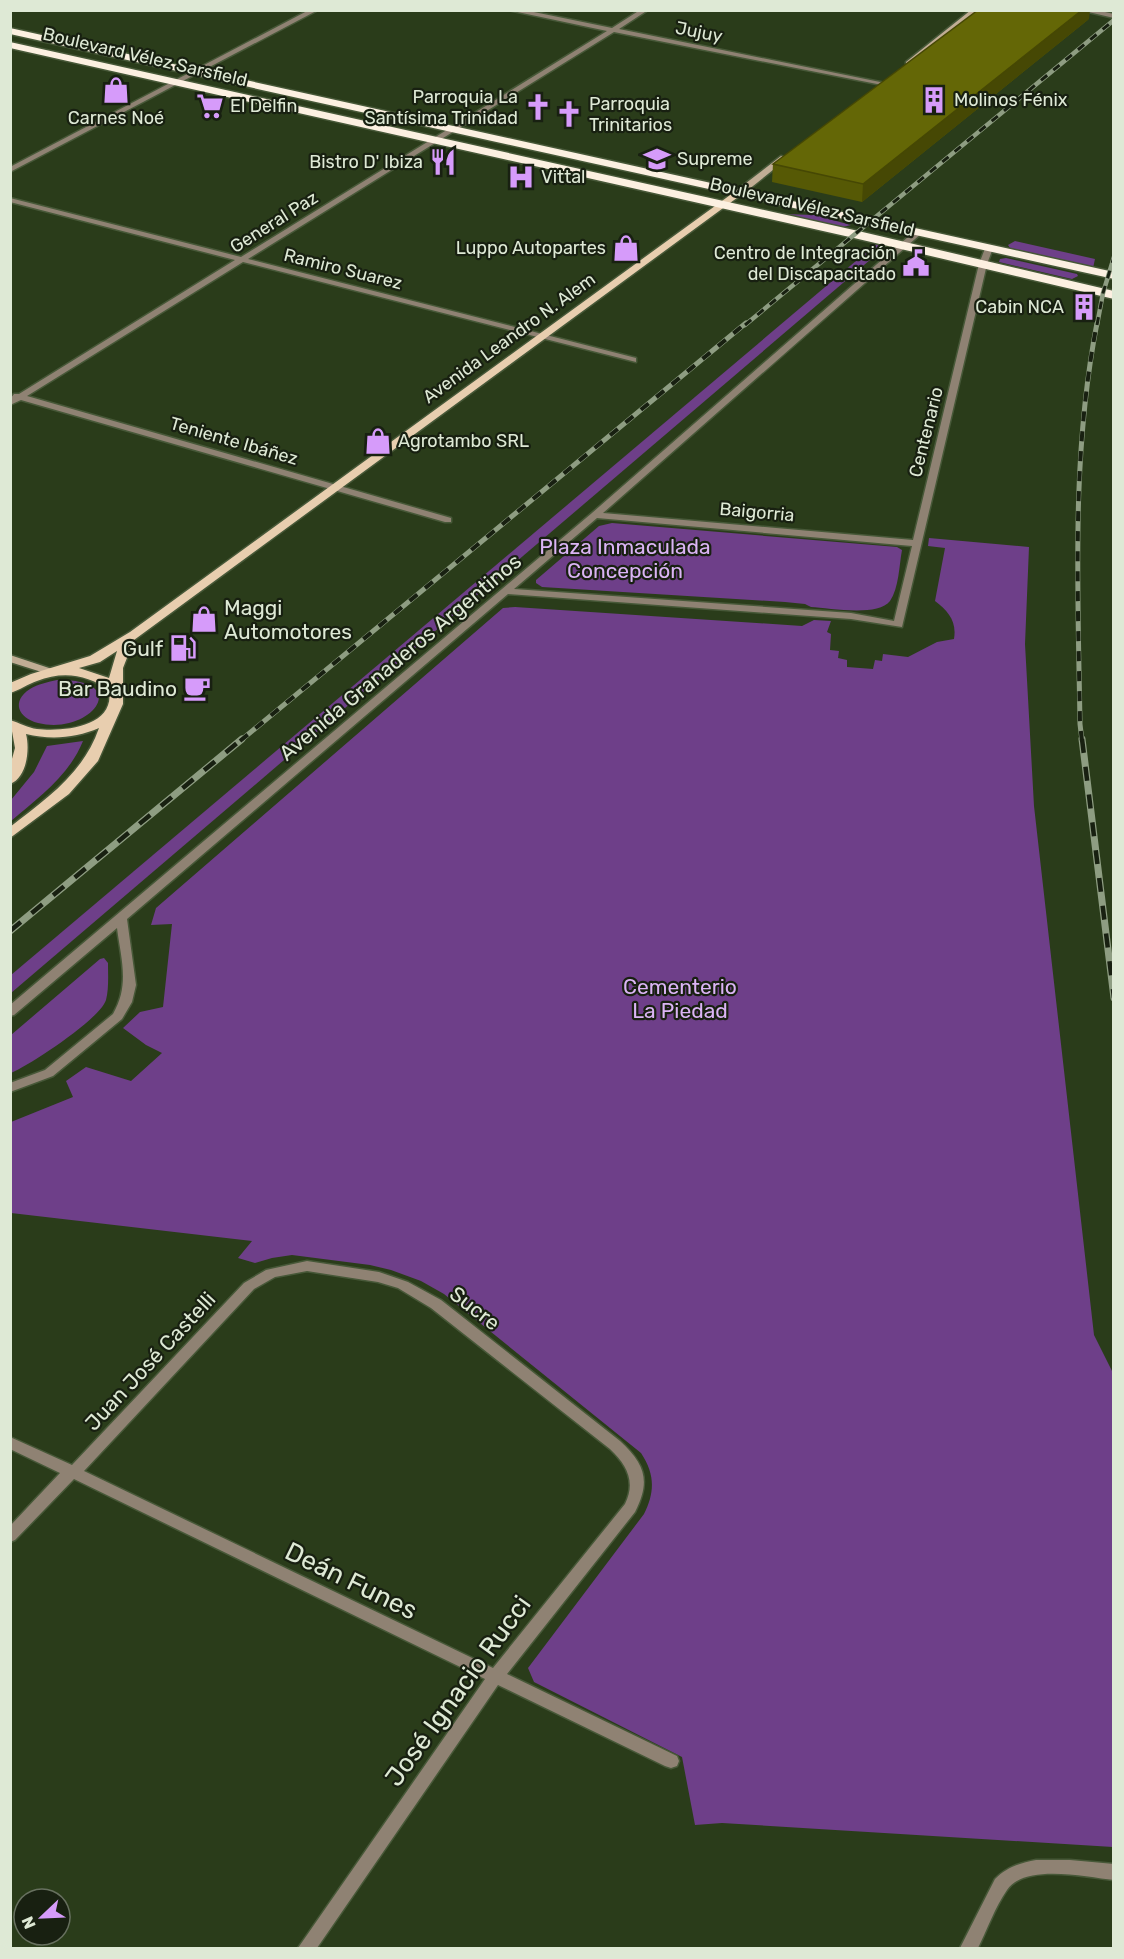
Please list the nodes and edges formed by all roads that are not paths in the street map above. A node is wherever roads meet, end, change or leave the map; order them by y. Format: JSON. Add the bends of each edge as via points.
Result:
{"nodes":[{"id":1,"x":315,"y":10,"type":"edge"},
{"id":2,"x":511,"y":10,"type":"edge"},
{"id":3,"x":645,"y":10,"type":"edge"},
{"id":4,"x":976,"y":10,"type":"edge"},
{"id":5,"x":1083,"y":10,"type":"edge"},
{"id":6,"x":1113,"y":16,"type":"edge"},
{"id":7,"x":10,"y":31,"type":"edge"},
{"id":8,"x":611,"y":31,"type":"junction"},
{"id":9,"x":10,"y":45,"type":"edge"},
{"id":10,"x":901,"y":69,"type":"edge"},
{"id":11,"x":197,"y":72,"type":"junction"},
{"id":12,"x":891,"y":76,"type":"edge"},
{"id":13,"x":177,"y":83,"type":"junction"},
{"id":14,"x":882,"y":83,"type":"junction"},
{"id":15,"x":873,"y":91,"type":"edge"},
{"id":16,"x":453,"y":129,"type":"junction"},
{"id":17,"x":434,"y":141,"type":"junction"},
{"id":18,"x":787,"y":156,"type":"edge"},
{"id":19,"x":10,"y":170,"type":"edge"},
{"id":20,"x":740,"y":192,"type":"junction"},
{"id":21,"x":10,"y":200,"type":"edge"},
{"id":22,"x":722,"y":205,"type":"junction"},
{"id":23,"x":919,"y":232,"type":"junction"},
{"id":24,"x":904,"y":246,"type":"junction"},
{"id":25,"x":989,"y":248,"type":"junction"},
{"id":26,"x":242,"y":260,"type":"junction"},
{"id":27,"x":983,"y":264,"type":"junction"},
{"id":28,"x":1113,"y":276,"type":"edge"},
{"id":29,"x":1113,"y":295,"type":"edge"},
{"id":30,"x":542,"y":336,"type":"junction"},
{"id":31,"x":633,"y":360,"type":"dead end"},
{"id":32,"x":10,"y":394,"type":"edge"},
{"id":33,"x":21,"y":397,"type":"junction"},
{"id":34,"x":10,"y":403,"type":"edge"},
{"id":35,"x":334,"y":487,"type":"junction"},
{"id":36,"x":595,"y":515,"type":"junction"},
{"id":37,"x":448,"y":520,"type":"dead end"},
{"id":38,"x":916,"y":543,"type":"junction"},
{"id":39,"x":506,"y":591,"type":"junction"},
{"id":40,"x":134,"y":635,"type":"junction"},
{"id":41,"x":10,"y":658,"type":"edge"},
{"id":42,"x":51,"y":672,"type":"junction"},
{"id":43,"x":10,"y":689,"type":"edge"},
{"id":44,"x":115,"y":689,"type":"junction"},
{"id":45,"x":111,"y":713,"type":"junction"},
{"id":46,"x":13,"y":726,"type":"edge"},
{"id":47,"x":10,"y":780,"type":"edge"},
{"id":48,"x":10,"y":834,"type":"edge"},
{"id":49,"x":121,"y":917,"type":"junction"},
{"id":50,"x":10,"y":1012,"type":"edge"},
{"id":51,"x":10,"y":1088,"type":"edge"},
{"id":52,"x":258,"y":1278,"type":"joint"},
{"id":53,"x":10,"y":1442,"type":"edge"},
{"id":54,"x":632,"y":1464,"type":"joint"},
{"id":55,"x":72,"y":1473,"type":"junction"},
{"id":56,"x":10,"y":1536,"type":"edge"},
{"id":57,"x":495,"y":1677,"type":"junction"},
{"id":58,"x":671,"y":1761,"type":"dead end"},
{"id":59,"x":1113,"y":1872,"type":"edge"},
{"id":60,"x":307,"y":1948,"type":"edge"},
{"id":61,"x":969,"y":1948,"type":"edge"}],
"edges":[{"from":1,"to":11,"type":"street"},
{"from":2,"to":8,"type":"street","name":"Jujuy"},
{"from":3,"to":8,"type":"street","name":"General Paz"},
{"from":4,"to":10,"type":"street"},
{"from":5,"to":6,"type":"street"},
{"from":7,"to":11,"type":"highway","name":"Boulevard Vélez Sarsfield"},
{"from":8,"to":14,"type":"street","name":"Jujuy"},
{"from":8,"to":16,"type":"street","name":"General Paz"},
{"from":9,"to":13,"type":"highway","name":"Boulevard Vélez Sarsfield"},
{"from":11,"to":13,"type":"street"},
{"from":11,"to":16,"type":"highway","name":"Boulevard Vélez Sarsfield"},
{"from":12,"to":14,"type":"street"},
{"from":13,"to":17,"type":"highway","name":"Boulevard Vélez Sarsfield"},
{"from":13,"to":19,"type":"street"},
{"from":14,"to":15,"type":"street"},
{"from":16,"to":17,"type":"street","name":"General Paz"},
{"from":16,"to":20,"type":"highway","name":"Boulevard Vélez Sarsfield"},
{"from":17,"to":22,"type":"highway","name":"Boulevard Vélez Sarsfield"},
{"from":17,"to":26,"type":"street","name":"General Paz"},
{"from":18,"to":20,"type":"street","name":"Avenida Leandro N. Alem"},
{"from":20,"to":22,"type":"main road","name":"Avenida Leandro N. Alem"},
{"from":20,"to":23,"type":"highway","name":"Boulevard Vélez Sarsfield"},
{"from":21,"to":26,"type":"street","name":"Ramiro Suarez"},
{"from":22,"to":24,"type":"highway","name":"Boulevard Vélez Sarsfield"},
{"from":22,"to":30,"type":"main road","name":"Avenida Leandro N. Alem"},
{"from":23,"to":24,"type":"street","name":"Avenida Granaderos Argentinos"},
{"from":23,"to":25,"type":"highway","name":"Boulevard Vélez Sarsfield"},
{"from":24,"to":27,"type":"highway","name":"Boulevard Vélez Sarsfield"},
{"from":24,"to":36,"type":"street","name":"Avenida Granaderos Argentinos"},
{"from":25,"to":27,"type":"street","name":"Centenario"},
{"from":25,"to":28,"type":"highway","name":"Boulevard Vélez Sarsfield"},
{"from":26,"to":30,"type":"street","name":"Ramiro Suarez"},
{"from":26,"to":33,"type":"street","name":"General Paz"},
{"from":27,"to":29,"type":"highway","name":"Boulevard Vélez Sarsfield"},
{"from":27,"to":38,"type":"street","name":"Centenario"},
{"from":30,"to":31,"type":"street","name":"Ramiro Suarez"},
{"from":30,"to":35,"type":"main road","name":"Avenida Leandro N. Alem"},
{"from":32,"to":33,"type":"street","name":"Teniente Ibáñez"},
{"from":33,"to":34,"type":"street","name":"General Paz"},
{"from":33,"to":35,"type":"street","name":"Teniente Ibáñez"},
{"from":35,"to":37,"type":"street","name":"Teniente Ibáñez"},
{"from":35,"to":40,"type":"main road","name":"Avenida Leandro N. Alem"},
{"from":36,"to":38,"type":"street","name":"Baigorria"},
{"from":36,"to":39,"type":"street","name":"Avenida Granaderos Argentinos"},
{"from":38,"to":39,"type":"street","name":"Centenario","via":[[898,625],[851,616]]},
{"from":39,"to":49,"type":"street","name":"Avenida Granaderos Argentinos"},
{"from":40,"to":42,"type":"main road","name":"Avenida Leandro N. Alem","via":[[95,660]]},
{"from":40,"to":44,"type":"main road","via":[[120,658]]},
{"from":41,"to":42,"type":"street"},
{"from":42,"to":43,"type":"main road","name":"Avenida Leandro N. Alem"},
{"from":42,"to":44,"type":"main road","via":[[90,674]]},
{"from":44,"to":45,"type":"main road","via":[[117,698]]},
{"from":45,"to":46,"type":"main road","via":[[93,726],[67,733],[39,734]]},
{"from":45,"to":48,"type":"main road","via":[[90,763],[62,792]]},
{"from":46,"to":47,"type":"main road","via":[[23,747]]},
{"from":49,"to":50,"type":"street","name":"Avenida Granaderos Argentinos"},
{"from":49,"to":51,"type":"street","via":[[130,985],[118,1016],[49,1073]]},
{"from":52,"to":54,"type":"street","name":"Sucre","via":[[307,1266],[403,1285],[436,1304],[615,1445]]},
{"from":52,"to":55,"type":"street","name":"Juan José Castelli"},
{"from":53,"to":55,"type":"street","name":"Deán Funes"},
{"from":54,"to":57,"type":"street","name":"José Ignacio Rucci","via":[[639,1485],[630,1508]]},
{"from":55,"to":56,"type":"street","name":"Juan José Castelli"},
{"from":55,"to":57,"type":"street","name":"Deán Funes"},
{"from":57,"to":58,"type":"street","name":"Deán Funes"},
{"from":57,"to":60,"type":"street","name":"José Ignacio Rucci"},
{"from":59,"to":61,"type":"street","via":[[1034,1867],[1005,1877]]}]}
